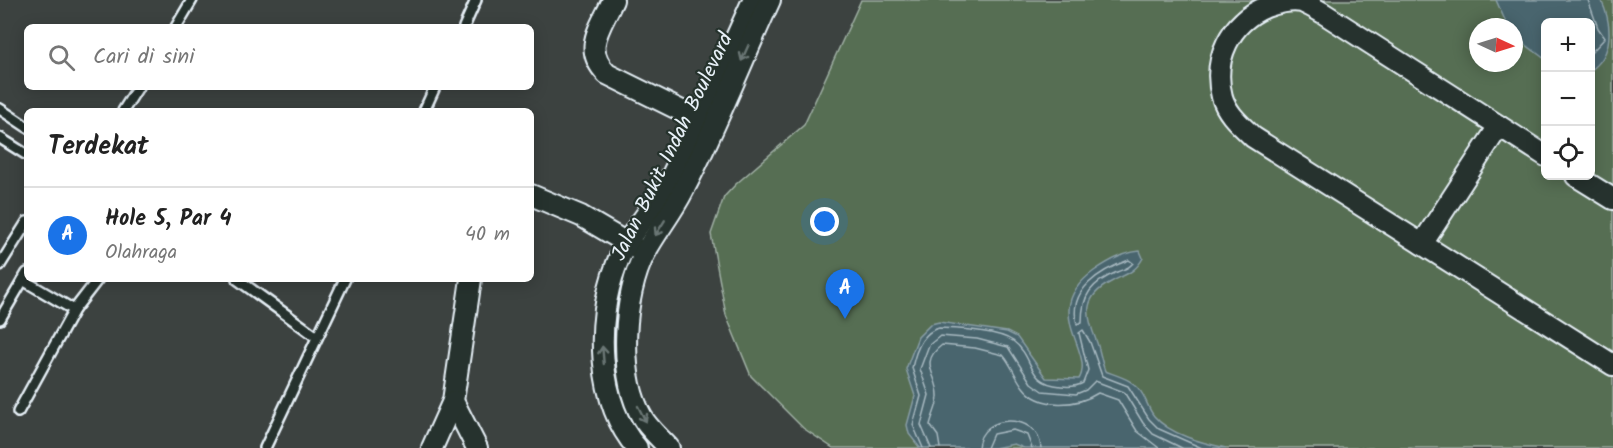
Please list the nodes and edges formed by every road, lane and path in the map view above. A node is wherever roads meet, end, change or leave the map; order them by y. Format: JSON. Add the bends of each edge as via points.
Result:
{"nodes":[{"id":1,"x":192,"y":0,"type":"edge"},
{"id":2,"x":476,"y":0,"type":"edge"},
{"id":3,"x":613,"y":0,"type":"edge"},
{"id":4,"x":753,"y":0,"type":"edge"},
{"id":5,"x":770,"y":0,"type":"edge"},
{"id":6,"x":178,"y":24,"type":"edge"},
{"id":7,"x":465,"y":24,"type":"edge"},
{"id":8,"x":136,"y":90,"type":"edge"},
{"id":9,"x":434,"y":90,"type":"edge"},
{"id":10,"x":125,"y":108,"type":"edge"},
{"id":11,"x":425,"y":108,"type":"edge"},
{"id":12,"x":0,"y":109,"type":"edge"},
{"id":13,"x":706,"y":123,"type":"junction"},
{"id":14,"x":24,"y":125,"type":"edge"},
{"id":15,"x":1499,"y":126,"type":"junction"},
{"id":16,"x":0,"y":138,"type":"edge"},
{"id":17,"x":24,"y":153,"type":"edge"},
{"id":18,"x":1541,"y":153,"type":"edge"},
{"id":19,"x":1582,"y":180,"type":"edge"},
{"id":20,"x":534,"y":196,"type":"edge"},
{"id":21,"x":1613,"y":199,"type":"edge"},
{"id":22,"x":24,"y":227,"type":"edge"},
{"id":23,"x":628,"y":242,"type":"junction"},
{"id":24,"x":1422,"y":244,"type":"junction"},
{"id":25,"x":644,"y":255,"type":"junction"},
{"id":26,"x":0,"y":265,"type":"edge"},
{"id":27,"x":24,"y":279,"type":"edge"},
{"id":28,"x":32,"y":282,"type":"edge"},
{"id":29,"x":96,"y":282,"type":"edge"},
{"id":30,"x":241,"y":282,"type":"edge"},
{"id":31,"x":344,"y":282,"type":"edge"},
{"id":32,"x":471,"y":282,"type":"edge"},
{"id":33,"x":74,"y":310,"type":"junction"},
{"id":34,"x":0,"y":318,"type":"edge"},
{"id":35,"x":317,"y":337,"type":"junction"},
{"id":36,"x":1613,"y":365,"type":"edge"},
{"id":37,"x":453,"y":401,"type":"junction"},
{"id":38,"x":18,"y":412,"type":"dead end"},
{"id":39,"x":265,"y":448,"type":"edge"},
{"id":40,"x":432,"y":448,"type":"edge"},
{"id":41,"x":477,"y":448,"type":"edge"},
{"id":42,"x":637,"y":448,"type":"edge"},
{"id":43,"x":669,"y":448,"type":"edge"}],
"edges":[{"from":1,"to":6,"type":"lane"},
{"from":2,"to":7,"type":"lane"},
{"from":3,"to":13,"type":"street","via":[[596,37],[593,54],[597,64],[607,75]]},
{"from":4,"to":13,"type":"street"},
{"from":5,"to":13,"type":"street","name":"Jalan Bukit Indah Boulevard","one_way":true},
{"from":8,"to":10,"type":"lane"},
{"from":9,"to":11,"type":"lane"},
{"from":12,"to":14,"type":"lane"},
{"from":13,"to":23,"type":"street"},
{"from":13,"to":25,"type":"street","name":"Jalan Bukit Indah Boulevard","one_way":true,"via":[[683,192]]},
{"from":15,"to":18,"type":"street"},
{"from":15,"to":24,"type":"street"},
{"from":15,"to":24,"type":"street","via":[[1301,2],[1276,3],[1253,12],[1235,28],[1223,50],[1219,74],[1223,99],[1235,120],[1253,137]]},
{"from":16,"to":17,"type":"lane"},
{"from":19,"to":21,"type":"street"},
{"from":20,"to":23,"type":"street"},
{"from":22,"to":26,"type":"lane"},
{"from":23,"to":25,"type":"street"},
{"from":42,"to":23,"type":"street","one_way":true,"via":[[610,396],[602,355],[603,320],[615,266]]},
{"from":24,"to":36,"type":"street"},
{"from":25,"to":43,"type":"street","name":"Jalan Bukit Indah Boulevard","one_way":true,"via":[[627,321],[627,363],[642,418]]},
{"from":27,"to":34,"type":"lane"},
{"from":28,"to":33,"type":"lane"},
{"from":29,"to":33,"type":"lane"},
{"from":30,"to":35,"type":"lane"},
{"from":31,"to":35,"type":"lane"},
{"from":32,"to":37,"type":"street"},
{"from":33,"to":38,"type":"lane"},
{"from":35,"to":39,"type":"lane"},
{"from":37,"to":40,"type":"street"},
{"from":37,"to":41,"type":"street"}]}
